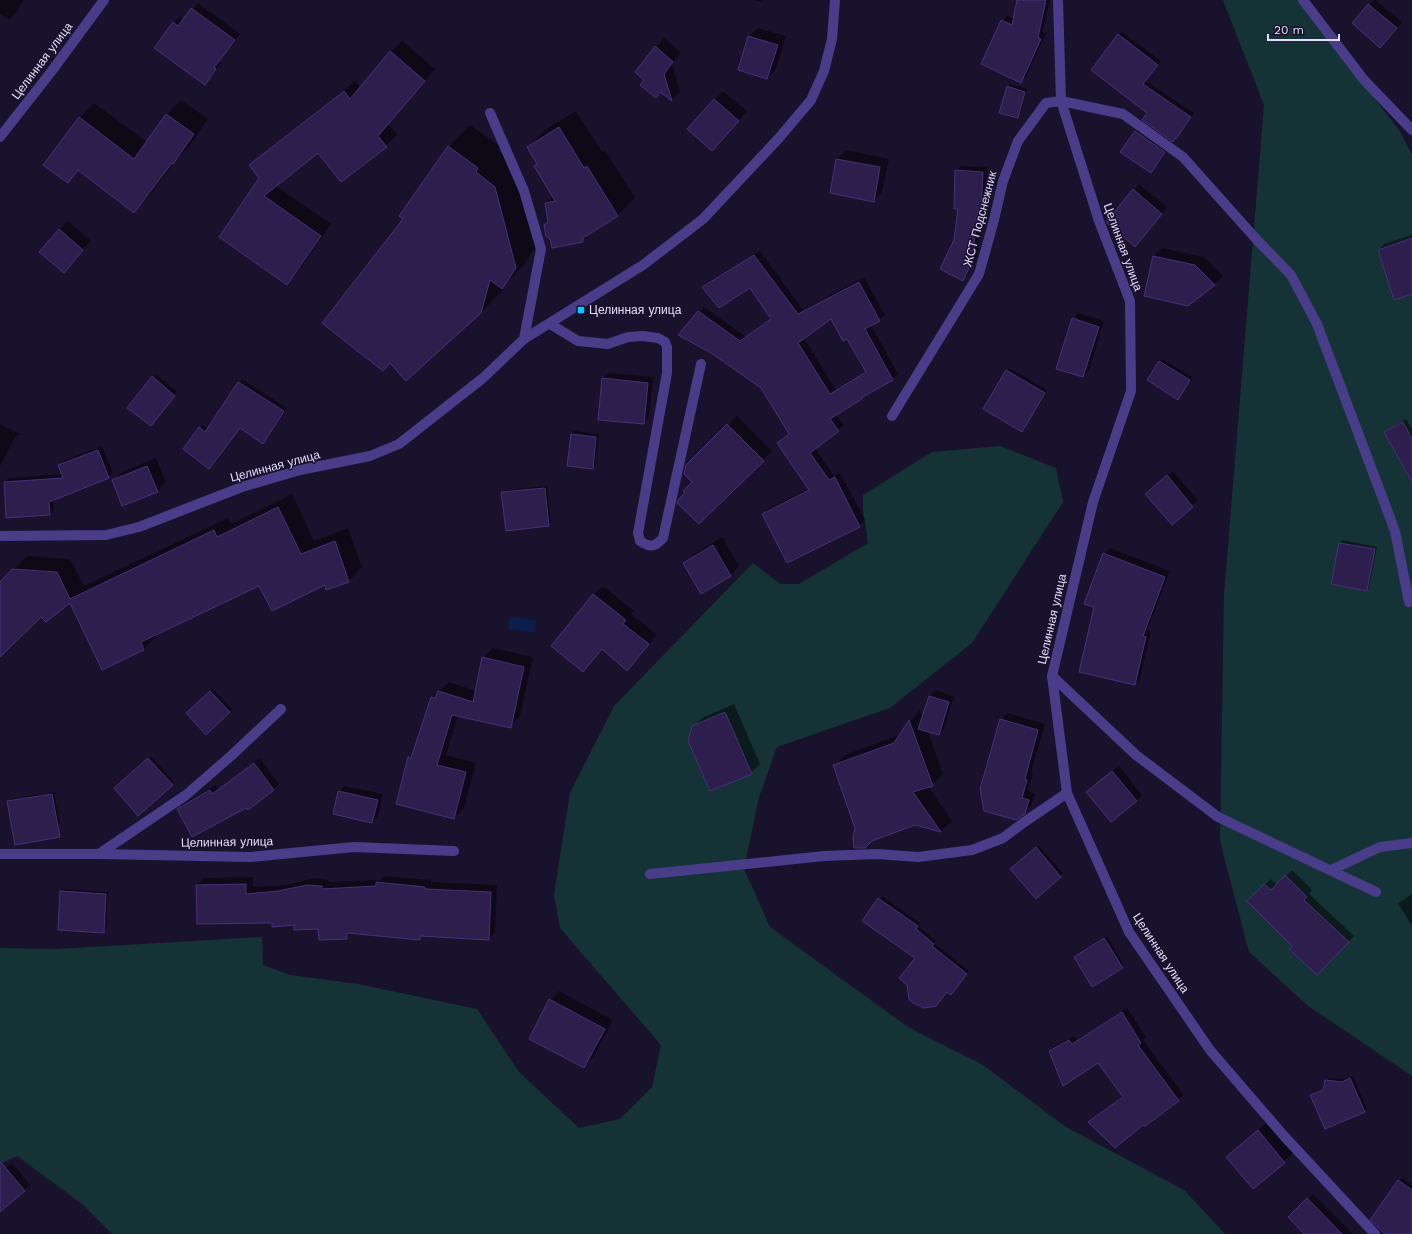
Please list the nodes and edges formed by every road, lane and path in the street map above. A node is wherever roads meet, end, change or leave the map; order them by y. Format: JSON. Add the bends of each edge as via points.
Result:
{"nodes":[{"id":1,"x":104,"y":0,"type":"edge"},
{"id":2,"x":835,"y":0,"type":"edge"},
{"id":3,"x":1058,"y":0,"type":"edge"},
{"id":4,"x":1303,"y":0,"type":"edge"},
{"id":5,"x":1061,"y":101,"type":"junction"},
{"id":6,"x":490,"y":113,"type":"dead end"},
{"id":7,"x":1412,"y":130,"type":"edge"},
{"id":8,"x":0,"y":137,"type":"edge"},
{"id":9,"x":550,"y":324,"type":"junction"},
{"id":10,"x":524,"y":339,"type":"junction"},
{"id":11,"x":701,"y":364,"type":"dead end"},
{"id":12,"x":892,"y":416,"type":"dead end"},
{"id":13,"x":0,"y":536,"type":"edge"},
{"id":14,"x":1409,"y":602,"type":"dead end"},
{"id":15,"x":1052,"y":676,"type":"junction"},
{"id":16,"x":280,"y":709,"type":"dead end"},
{"id":17,"x":1067,"y":793,"type":"junction"},
{"id":18,"x":1412,"y":843,"type":"edge"},
{"id":19,"x":454,"y":850,"type":"dead end"},
{"id":20,"x":0,"y":854,"type":"edge"},
{"id":21,"x":99,"y":854,"type":"junction"},
{"id":22,"x":1331,"y":870,"type":"junction"},
{"id":23,"x":650,"y":874,"type":"dead end"},
{"id":24,"x":1376,"y":892,"type":"dead end"},
{"id":25,"x":1375,"y":1234,"type":"edge"}],
"edges":[{"from":1,"to":8,"type":"street","name":"Целинная улица"},
{"from":2,"to":9,"type":"street","name":"Целинная улица","via":[[832,39],[824,71],[811,100],[779,138],[703,219],[643,265]]},
{"from":3,"to":5,"type":"street","name":"Целинная улица"},
{"from":4,"to":7,"type":"street","via":[[1364,80]]},
{"from":5,"to":12,"type":"street","name":"ЖСТ Подснежник","via":[[1046,103],[1018,141],[1003,181],[979,274]]},
{"from":5,"to":14,"type":"street","via":[[1123,114],[1183,157],[1291,274],[1317,324],[1395,531]]},
{"from":5,"to":15,"type":"street","name":"Целинная улица","via":[[1099,221],[1130,301],[1131,391],[1093,502]]},
{"from":6,"to":10,"type":"street","via":[[524,192],[541,249]]},
{"from":9,"to":10,"type":"street","name":"Целинная улица"},
{"from":9,"to":11,"type":"street","via":[[578,341],[608,344],[628,337],[643,336],[658,338],[665,342],[667,373],[638,533],[640,541],[646,545],[658,544],[662,538]]},
{"from":10,"to":13,"type":"street","name":"Целинная улица","via":[[482,378],[399,444],[370,456],[300,470],[249,485],[139,527],[106,535]]},
{"from":15,"to":17,"type":"street","name":"Целинная улица"},
{"from":15,"to":22,"type":"street","via":[[1136,755],[1218,817]]},
{"from":16,"to":21,"type":"street","via":[[186,795]]},
{"from":17,"to":23,"type":"street","via":[[1003,838],[972,850],[918,857],[877,854],[824,856]]},
{"from":17,"to":25,"type":"street","name":"Целинная улица","via":[[1130,932],[1210,1050],[1284,1136]]},
{"from":18,"to":22,"type":"street","via":[[1380,847]]},
{"from":19,"to":21,"type":"street","name":"Целинная улица","via":[[354,847],[250,857]]},
{"from":20,"to":21,"type":"street","name":"Целинная улица"},
{"from":22,"to":24,"type":"street"}]}
